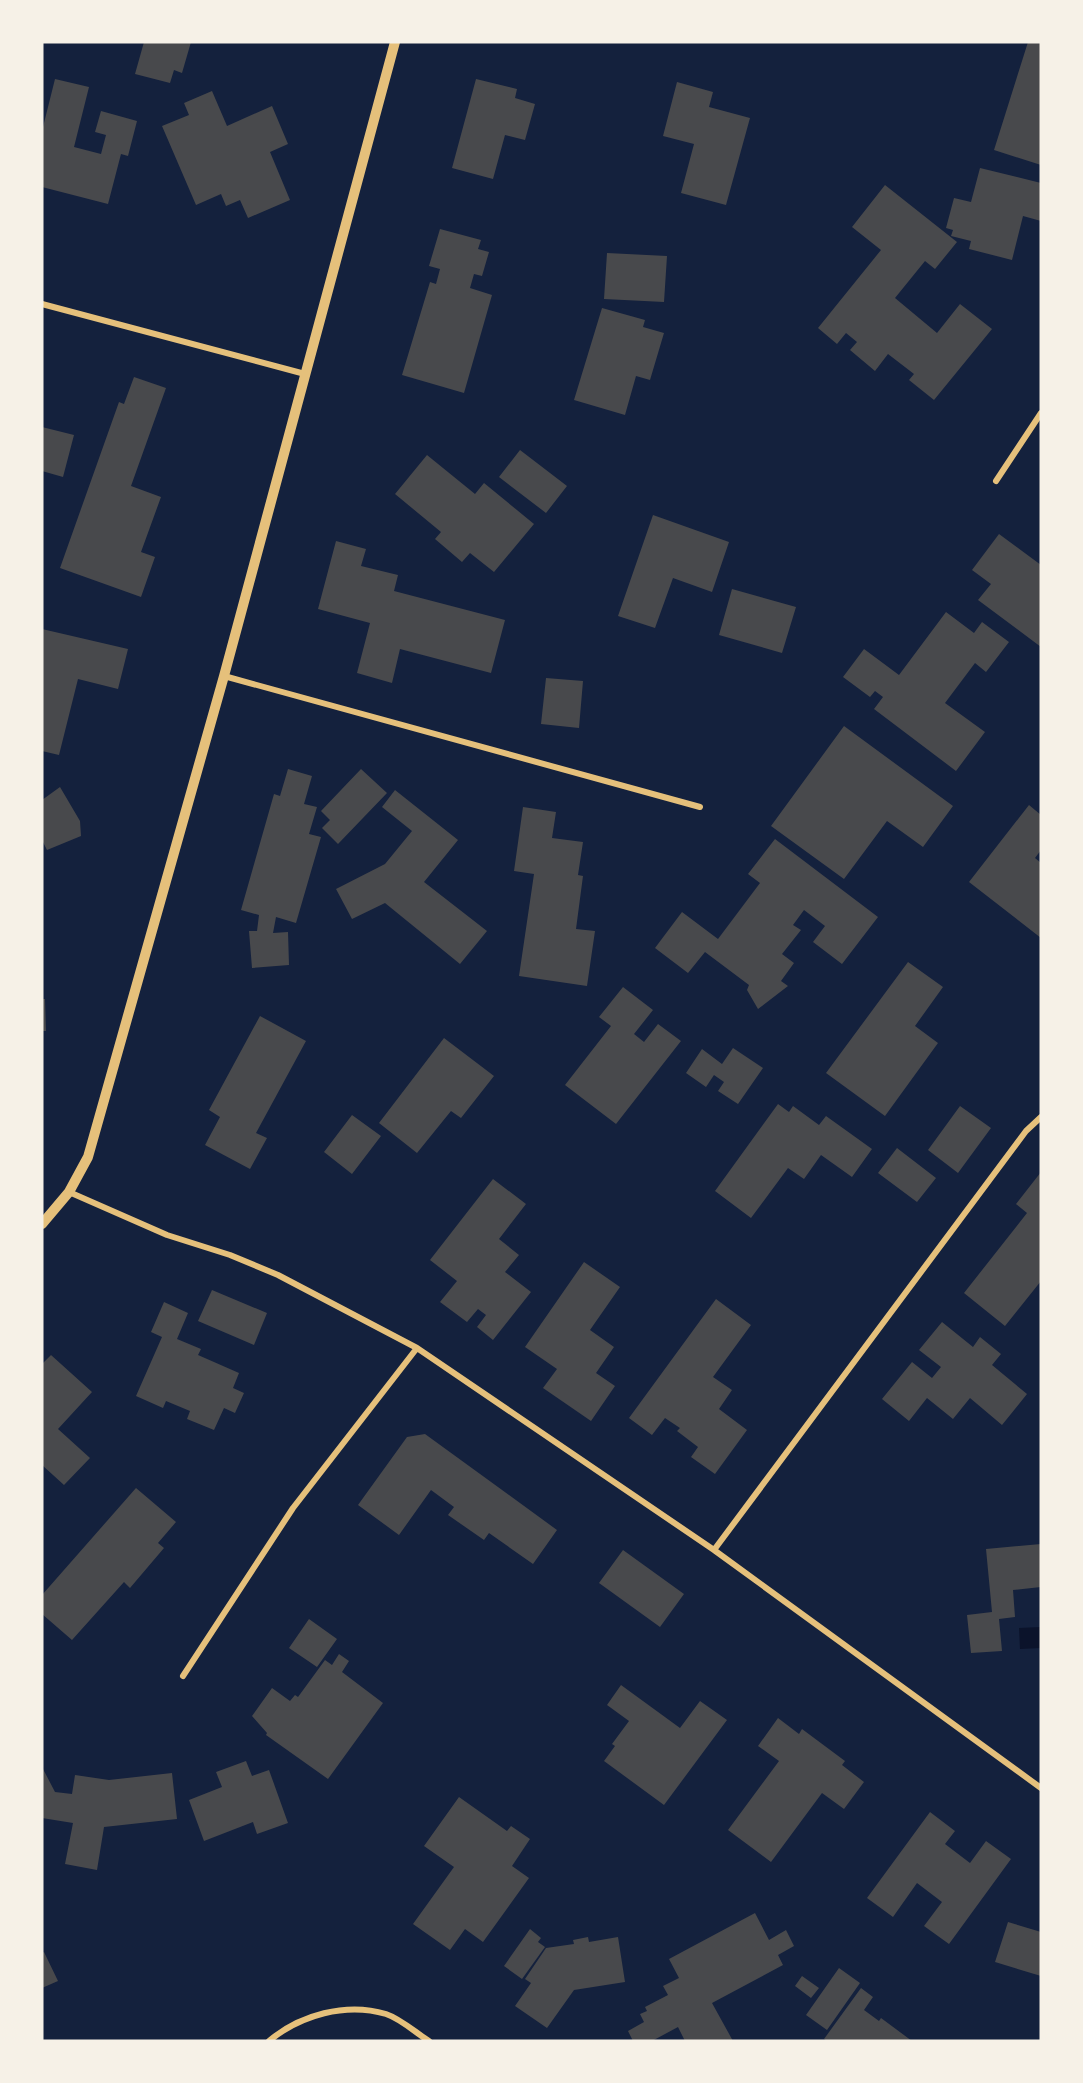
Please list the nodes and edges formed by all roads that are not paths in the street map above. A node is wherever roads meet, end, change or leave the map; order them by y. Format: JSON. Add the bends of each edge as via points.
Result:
{"nodes":[{"id":1,"x":395,"y":42,"type":"edge"},
{"id":2,"x":42,"y":304,"type":"edge"},
{"id":3,"x":305,"y":374,"type":"junction"},
{"id":4,"x":1041,"y":413,"type":"edge"},
{"id":5,"x":996,"y":480,"type":"dead end"},
{"id":6,"x":224,"y":676,"type":"junction"},
{"id":7,"x":700,"y":807,"type":"dead end"},
{"id":8,"x":1041,"y":1117,"type":"edge"},
{"id":9,"x":69,"y":1192,"type":"junction"},
{"id":10,"x":42,"y":1224,"type":"edge"},
{"id":11,"x":417,"y":1348,"type":"junction"},
{"id":12,"x":714,"y":1550,"type":"junction"},
{"id":13,"x":183,"y":1676,"type":"dead end"},
{"id":14,"x":1039,"y":1785,"type":"edge"},
{"id":15,"x":269,"y":2041,"type":"edge"},
{"id":16,"x":429,"y":2041,"type":"edge"}],
"edges":[{"from":1,"to":3,"type":"street"},
{"from":2,"to":3,"type":"street"},
{"from":3,"to":6,"type":"street"},
{"from":4,"to":5,"type":"street"},
{"from":6,"to":7,"type":"street"},
{"from":6,"to":9,"type":"street","via":[[88,1157]]},
{"from":8,"to":12,"type":"street","via":[[1026,1131]]},
{"from":9,"to":10,"type":"street"},
{"from":9,"to":11,"type":"street","via":[[167,1235],[278,1275]]},
{"from":11,"to":12,"type":"street"},
{"from":11,"to":13,"type":"street","via":[[293,1508]]},
{"from":12,"to":14,"type":"street"},
{"from":15,"to":16,"type":"street","via":[[285,2028],[319,2014],[358,2009],[387,2015]]}]}
